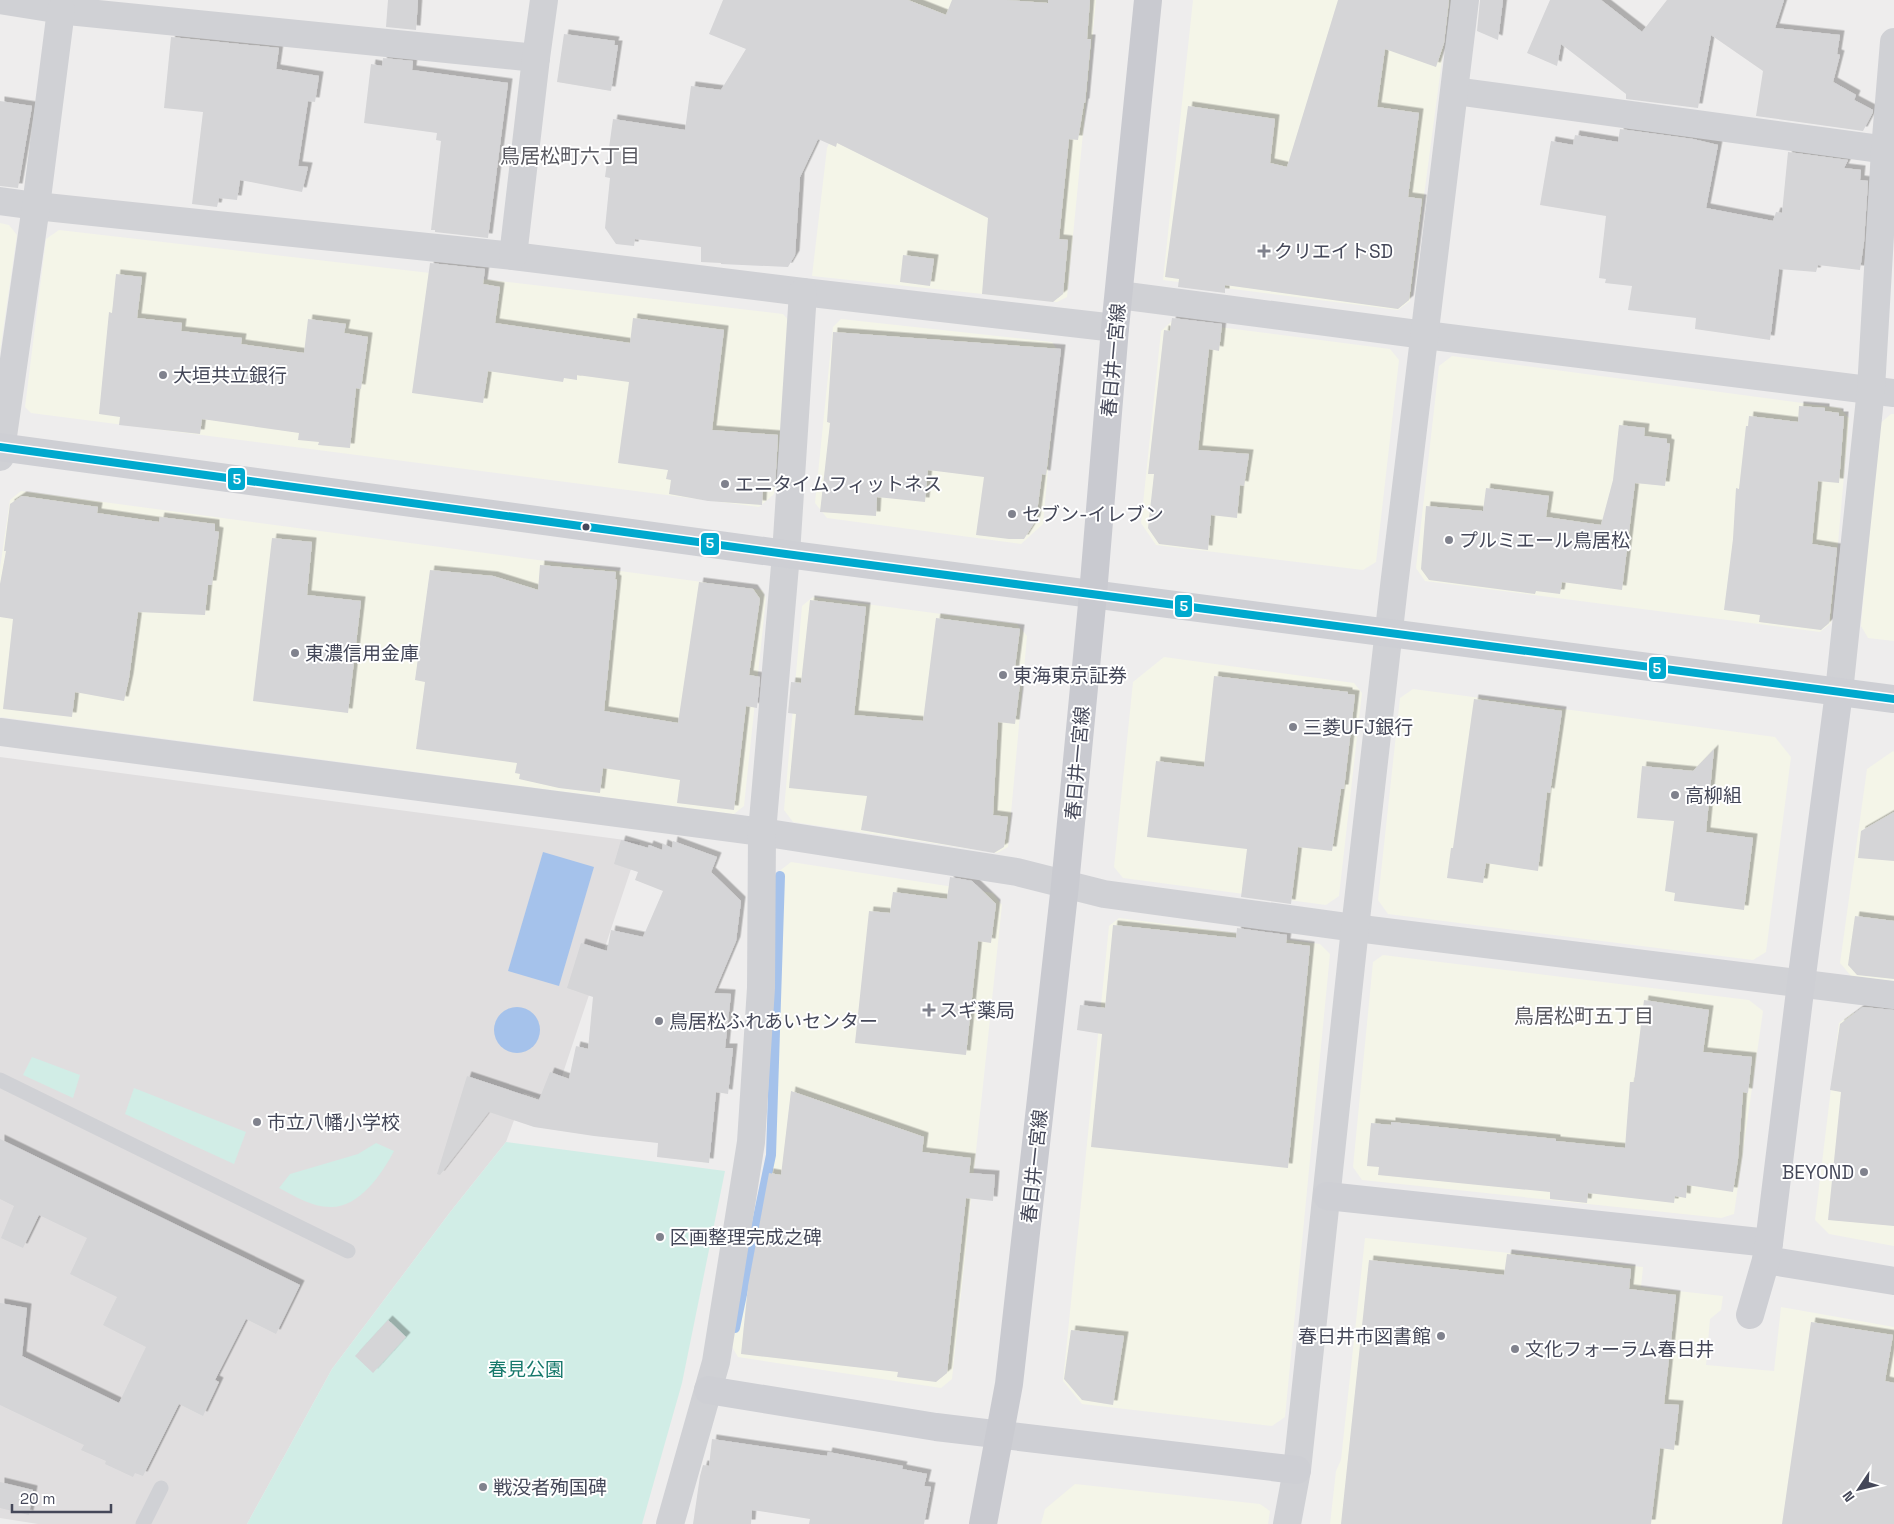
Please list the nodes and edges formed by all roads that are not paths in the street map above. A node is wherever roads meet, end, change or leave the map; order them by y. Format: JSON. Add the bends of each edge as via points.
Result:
{"nodes":[{"id":1,"x":0,"y":0,"type":"edge"},
{"id":2,"x":544,"y":0,"type":"edge"},
{"id":3,"x":1148,"y":0,"type":"edge"},
{"id":4,"x":1466,"y":0,"type":"edge"},
{"id":5,"x":61,"y":10,"type":"junction"},
{"id":6,"x":1894,"y":42,"type":"edge"},
{"id":7,"x":536,"y":58,"type":"junction"},
{"id":8,"x":1454,"y":91,"type":"junction"},
{"id":9,"x":1890,"y":150,"type":"edge"},
{"id":10,"x":0,"y":201,"type":"edge"},
{"id":11,"x":36,"y":206,"type":"junction"},
{"id":12,"x":513,"y":256,"type":"junction"},
{"id":13,"x":803,"y":292,"type":"junction"},
{"id":14,"x":1118,"y":295,"type":"junction"},
{"id":15,"x":1115,"y":328,"type":"junction"},
{"id":16,"x":1425,"y":335,"type":"junction"},
{"id":17,"x":1882,"y":391,"type":"edge"},
{"id":18,"x":0,"y":450,"type":"edge"},
{"id":19,"x":786,"y":554,"type":"junction"},
{"id":20,"x":1093,"y":594,"type":"junction"},
{"id":21,"x":1388,"y":633,"type":"junction"},
{"id":22,"x":1839,"y":692,"type":"junction"},
{"id":23,"x":1894,"y":699,"type":"edge"},
{"id":24,"x":0,"y":732,"type":"edge"},
{"id":25,"x":762,"y":832,"type":"junction"},
{"id":26,"x":1065,"y":884,"type":"junction"},
{"id":27,"x":1354,"y":928,"type":"junction"},
{"id":28,"x":1800,"y":983,"type":"junction"},
{"id":29,"x":1894,"y":995,"type":"edge"},
{"id":30,"x":0,"y":1080,"type":"edge"},
{"id":31,"x":1327,"y":1196,"type":"junction"},
{"id":32,"x":348,"y":1251,"type":"dead end"},
{"id":33,"x":1768,"y":1251,"type":"junction"},
{"id":34,"x":1894,"y":1281,"type":"edge"},
{"id":35,"x":1750,"y":1315,"type":"dead end"},
{"id":36,"x":708,"y":1390,"type":"junction"},
{"id":37,"x":1000,"y":1434,"type":"junction"},
{"id":38,"x":1297,"y":1470,"type":"junction"},
{"id":39,"x":161,"y":1488,"type":"dead end"},
{"id":40,"x":143,"y":1524,"type":"edge"},
{"id":41,"x":670,"y":1524,"type":"edge"},
{"id":42,"x":983,"y":1524,"type":"edge"},
{"id":43,"x":1287,"y":1524,"type":"edge"}],
"edges":[{"from":1,"to":5,"type":"street"},
{"from":2,"to":7,"type":"street"},
{"from":3,"to":14,"type":"main road","name":"春日井一宮線"},
{"from":4,"to":8,"type":"street"},
{"from":5,"to":7,"type":"street"},
{"from":5,"to":11,"type":"street"},
{"from":6,"to":9,"type":"street"},
{"from":7,"to":12,"type":"street"},
{"from":8,"to":9,"type":"street"},
{"from":8,"to":16,"type":"street"},
{"from":9,"to":17,"type":"street"},
{"from":10,"to":11,"type":"street"},
{"from":11,"to":12,"type":"street"},
{"from":11,"to":18,"type":"street"},
{"from":12,"to":13,"type":"street"},
{"from":13,"to":15,"type":"street"},
{"from":13,"to":19,"type":"street"},
{"from":14,"to":15,"type":"main road","name":"春日井一宮線"},
{"from":14,"to":16,"type":"street"},
{"from":15,"to":20,"type":"main road","name":"春日井一宮線"},
{"from":16,"to":17,"type":"street"},
{"from":16,"to":21,"type":"street"},
{"from":17,"to":22,"type":"street"},
{"from":18,"to":19,"type":"main road"},
{"from":19,"to":20,"type":"main road"},
{"from":19,"to":25,"type":"street"},
{"from":20,"to":21,"type":"main road"},
{"from":20,"to":26,"type":"main road","name":"春日井一宮線"},
{"from":21,"to":22,"type":"main road"},
{"from":21,"to":27,"type":"street"},
{"from":22,"to":23,"type":"main road"},
{"from":22,"to":28,"type":"main road"},
{"from":24,"to":25,"type":"street"},
{"from":25,"to":26,"type":"street","via":[[1017,872]]},
{"from":25,"to":36,"type":"street","via":[[761,988],[751,1142],[716,1362]]},
{"from":26,"to":27,"type":"street","via":[[1104,894]]},
{"from":26,"to":37,"type":"main road","name":"春日井一宮線","via":[[1009,1384]]},
{"from":27,"to":28,"type":"street"},
{"from":27,"to":31,"type":"street"},
{"from":28,"to":29,"type":"street"},
{"from":28,"to":33,"type":"main road"},
{"from":30,"to":32,"type":"lane"},
{"from":31,"to":33,"type":"main road"},
{"from":31,"to":38,"type":"street"},
{"from":33,"to":34,"type":"main road"},
{"from":33,"to":35,"type":"main road"},
{"from":36,"to":37,"type":"main road","via":[[936,1427]]},
{"from":36,"to":41,"type":"street"},
{"from":37,"to":38,"type":"main road"},
{"from":37,"to":42,"type":"main road","name":"春日井一宮線"},
{"from":38,"to":43,"type":"street"},
{"from":39,"to":40,"type":"lane"}]}
